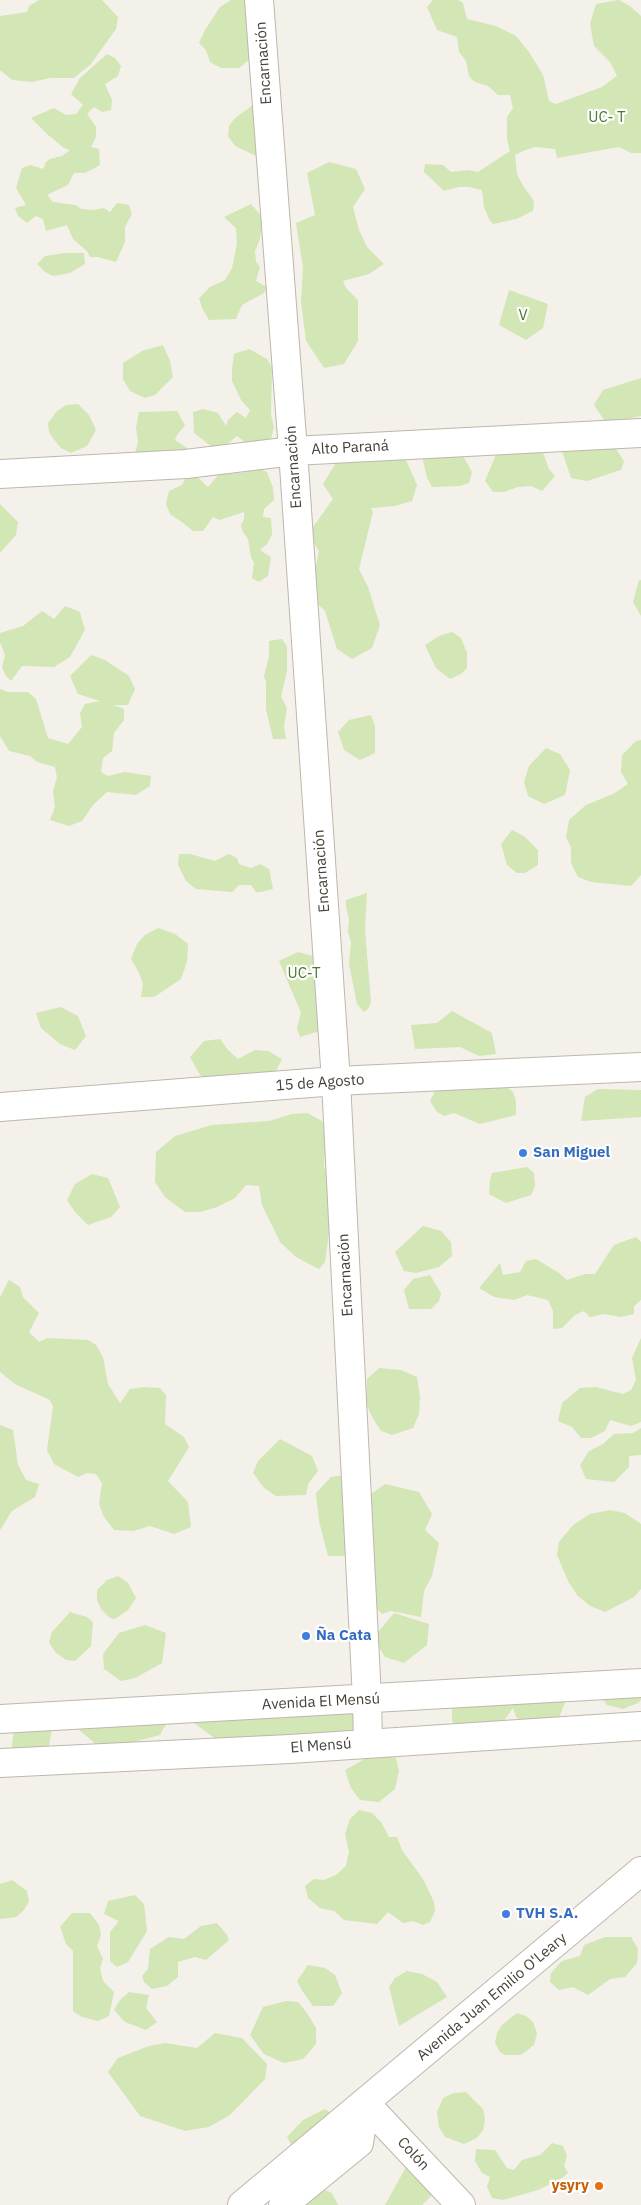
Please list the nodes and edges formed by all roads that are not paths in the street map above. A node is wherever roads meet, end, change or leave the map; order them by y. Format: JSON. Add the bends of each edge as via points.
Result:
{"nodes":[{"id":1,"x":259,"y":0,"type":"edge"},
{"id":2,"x":641,"y":433,"type":"edge"},
{"id":3,"x":293,"y":452,"type":"junction"},
{"id":4,"x":0,"y":474,"type":"edge"},
{"id":5,"x":641,"y":1067,"type":"edge"},
{"id":6,"x":336,"y":1081,"type":"junction"},
{"id":7,"x":0,"y":1107,"type":"edge"},
{"id":8,"x":641,"y":1683,"type":"edge"},
{"id":9,"x":368,"y":1699,"type":"junction"},
{"id":10,"x":0,"y":1719,"type":"edge"},
{"id":11,"x":641,"y":1726,"type":"edge"},
{"id":12,"x":368,"y":1743,"type":"junction"},
{"id":13,"x":0,"y":1763,"type":"edge"},
{"id":14,"x":641,"y":1871,"type":"edge"},
{"id":15,"x":365,"y":2104,"type":"junction"},
{"id":16,"x":242,"y":2205,"type":"edge"},
{"id":17,"x":283,"y":2205,"type":"edge"},
{"id":18,"x":461,"y":2205,"type":"edge"}],
"edges":[{"from":1,"to":3,"type":"street","name":"Encarnación"},
{"from":2,"to":3,"type":"street","name":"Alto Paraná"},
{"from":3,"to":4,"type":"street","name":"Alto Paraná","via":[[186,464]]},
{"from":3,"to":6,"type":"street","name":"Encarnación"},
{"from":5,"to":6,"type":"street","name":"15 de Agosto"},
{"from":6,"to":7,"type":"street","name":"15 de Agosto"},
{"from":6,"to":9,"type":"street","name":"Encarnación"},
{"from":8,"to":9,"type":"street","name":"Avenida El Mensú"},
{"from":9,"to":10,"type":"street","name":"Avenida El Mensú"},
{"from":9,"to":12,"type":"street","name":"Encarnación"},
{"from":11,"to":12,"type":"street","name":"El Mensú"},
{"from":12,"to":13,"type":"street","name":"El Mensú"},
{"from":14,"to":15,"type":"street","name":"Avenida Juan Emilio O'Leary"},
{"from":15,"to":16,"type":"street","name":"Avenida Juan Emilio O'Leary"},
{"from":15,"to":17,"type":"street","via":[[358,2143]]},
{"from":15,"to":18,"type":"street","name":"Colón"}]}
